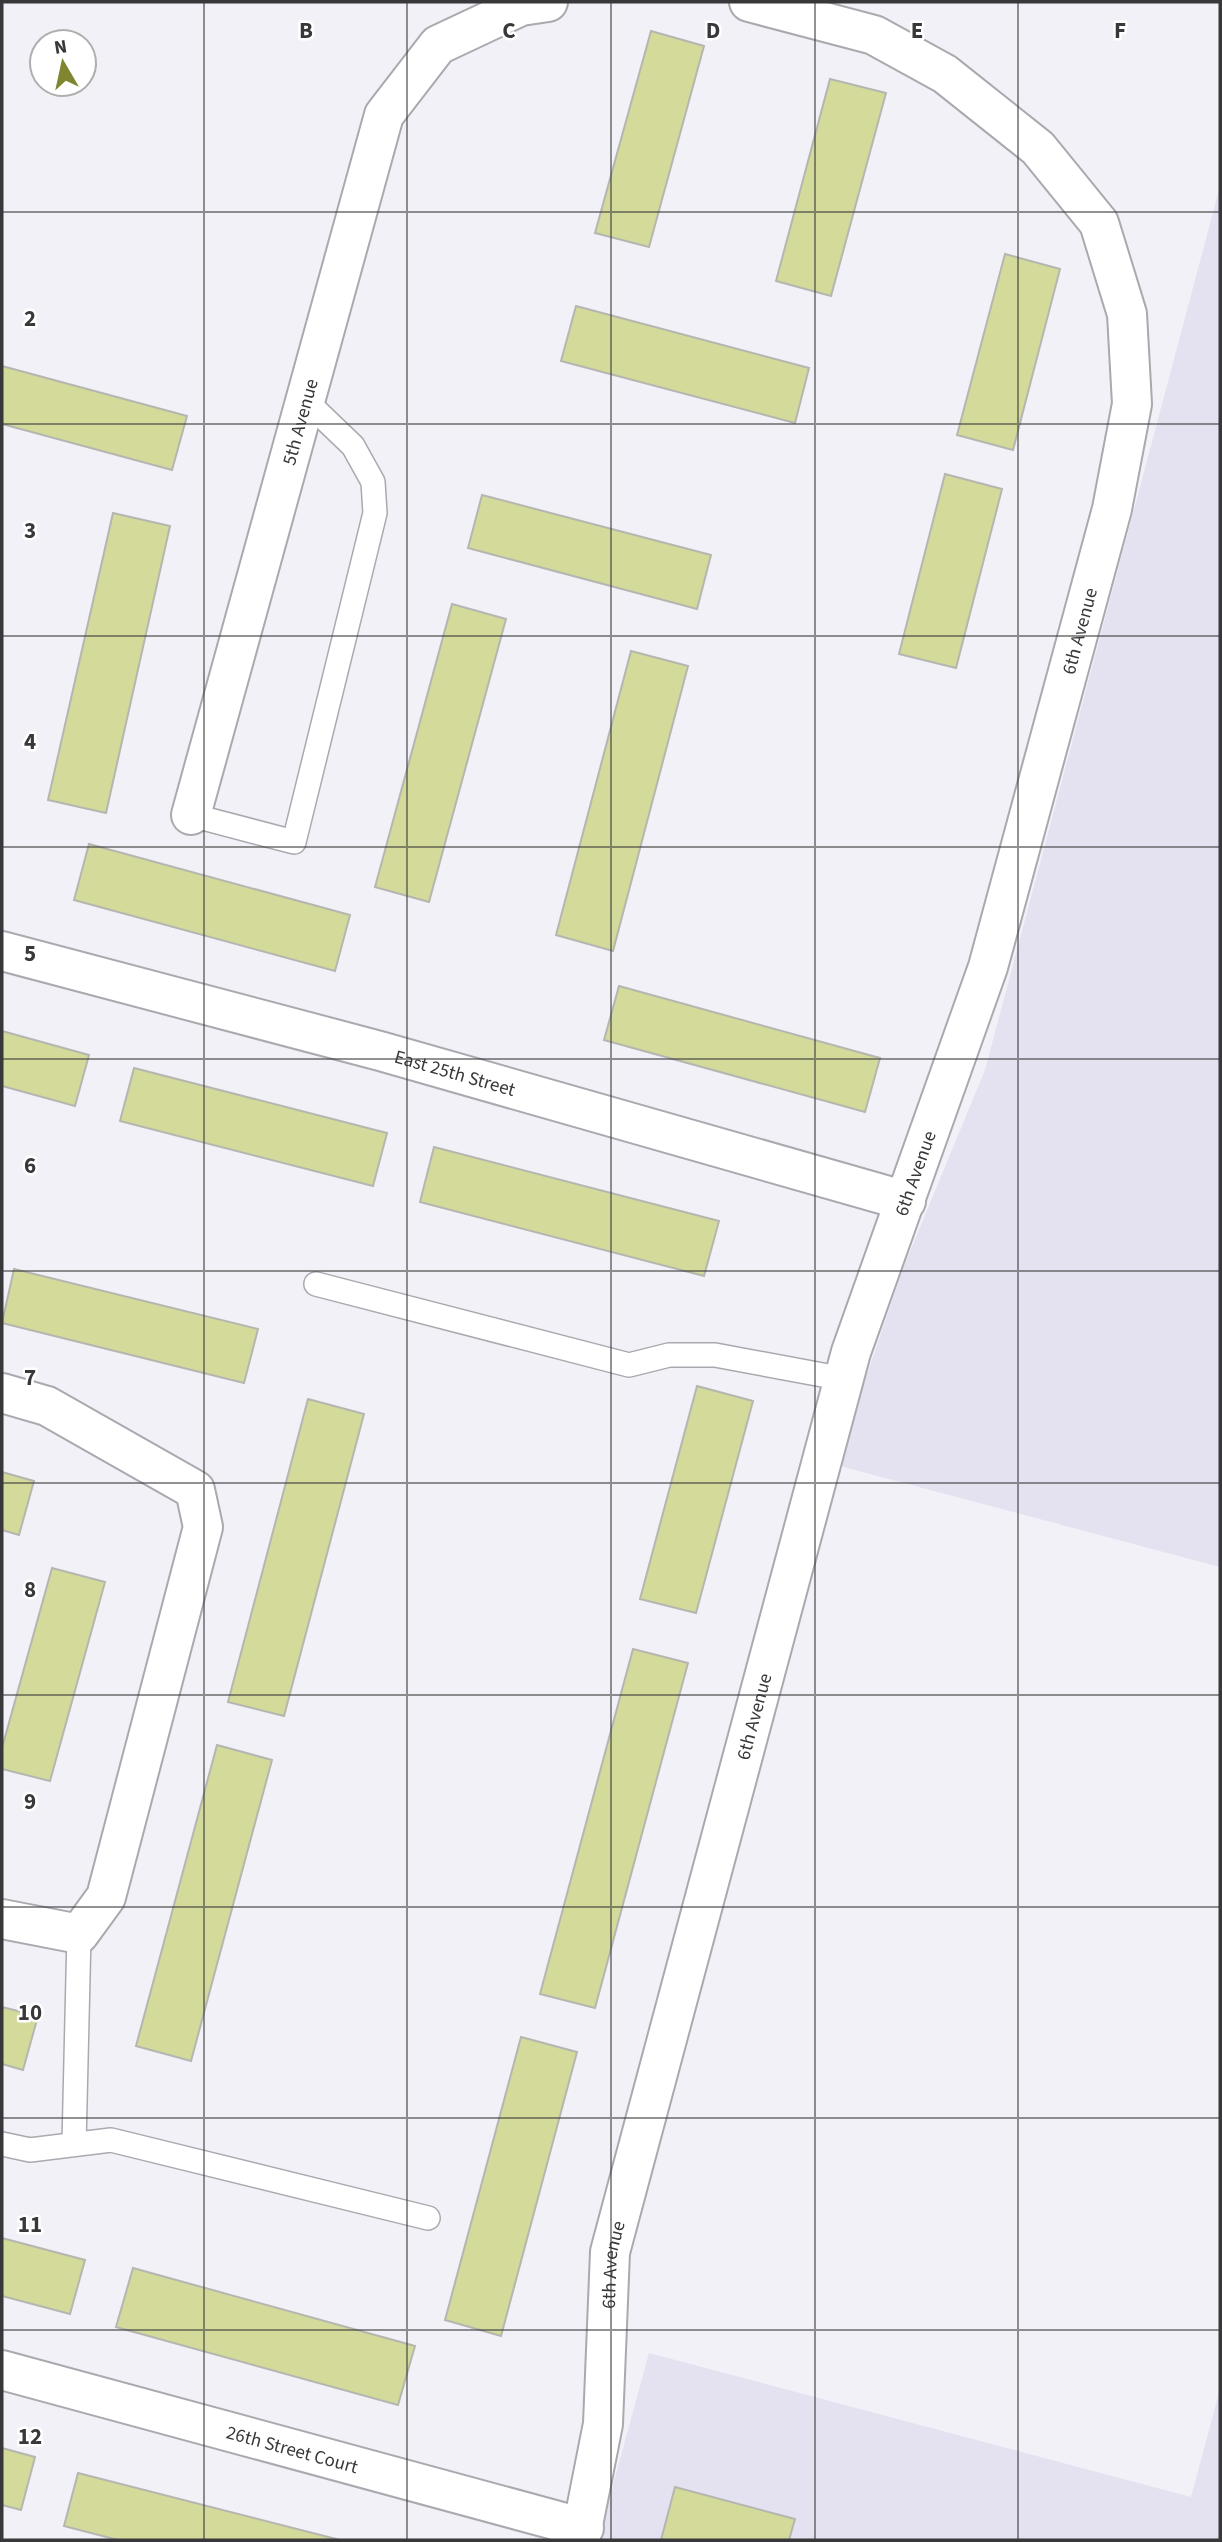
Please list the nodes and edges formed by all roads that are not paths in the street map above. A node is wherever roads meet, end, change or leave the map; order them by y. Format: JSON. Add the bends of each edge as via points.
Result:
{"nodes":[{"id":1,"x":548,"y":2,"type":"edge"},
{"id":2,"x":748,"y":2,"type":"edge"},
{"id":3,"x":304,"y":399,"type":"junction"},
{"id":4,"x":191,"y":815,"type":"joint"},
{"id":5,"x":2,"y":951,"type":"edge"},
{"id":6,"x":906,"y":1201,"type":"junction"},
{"id":7,"x":316,"y":1284,"type":"dead end"},
{"id":8,"x":844,"y":1379,"type":"junction"},
{"id":9,"x":2,"y":1393,"type":"edge"},
{"id":10,"x":2,"y":1919,"type":"edge"},
{"id":11,"x":79,"y":1934,"type":"junction"},
{"id":12,"x":2,"y":2144,"type":"edge"},
{"id":13,"x":74,"y":2144,"type":"junction"},
{"id":14,"x":428,"y":2218,"type":"dead end"},
{"id":15,"x":2,"y":2370,"type":"edge"},
{"id":16,"x":582,"y":2534,"type":"edge"}],
"edges":[{"from":1,"to":3,"type":"street","name":"5th Avenue","via":[[521,6],[438,45],[384,115]]},
{"from":2,"to":6,"type":"street","name":"6th Avenue","via":[[874,35],[945,74],[1038,148],[1099,223],[1127,314],[1132,404],[1112,509],[988,967]]},
{"from":3,"to":4,"type":"street","name":"5th Avenue"},
{"from":3,"to":4,"type":"lane","via":[[353,446],[373,482],[375,513],[294,842]]},
{"from":5,"to":6,"type":"street","name":"East 25th Street","via":[[380,1051]]},
{"from":6,"to":8,"type":"street","name":"6th Avenue"},
{"from":7,"to":8,"type":"lane","via":[[629,1365],[669,1355],[715,1355]]},
{"from":8,"to":16,"type":"street","name":"6th Avenue","via":[[610,2252],[603,2424]]},
{"from":9,"to":11,"type":"street","via":[[47,1406],[195,1490],[203,1527],[106,1897]]},
{"from":10,"to":11,"type":"street"},
{"from":11,"to":13,"type":"lane"},
{"from":12,"to":13,"type":"lane","via":[[30,2150]]},
{"from":13,"to":14,"type":"lane","via":[[111,2140]]},
{"from":15,"to":16,"type":"street","name":"26th Street Court"}]}
